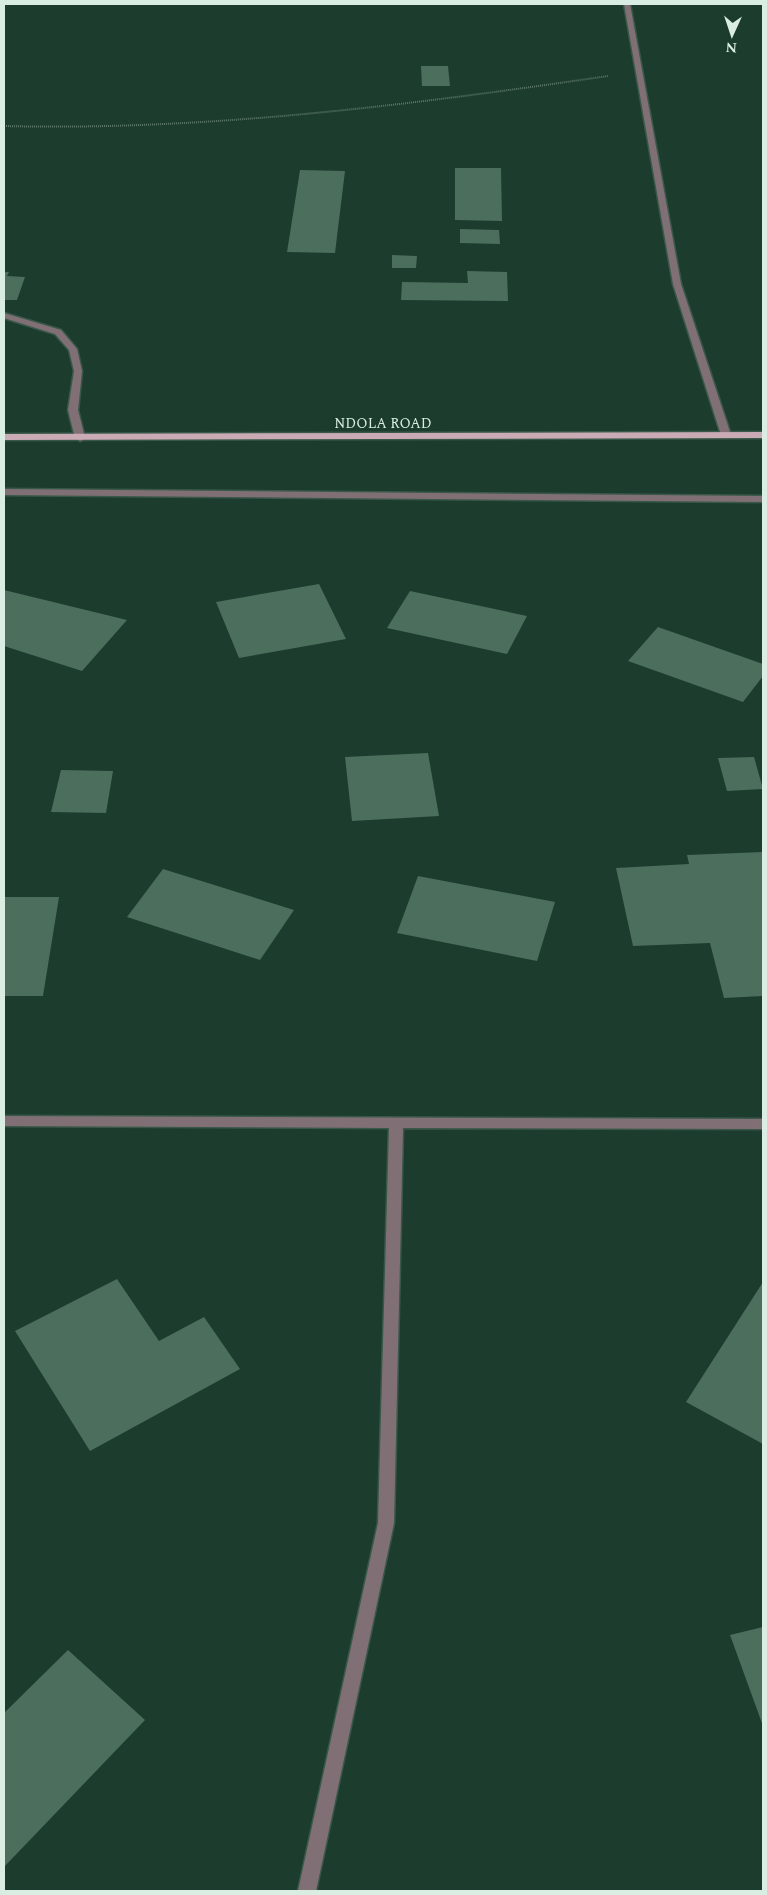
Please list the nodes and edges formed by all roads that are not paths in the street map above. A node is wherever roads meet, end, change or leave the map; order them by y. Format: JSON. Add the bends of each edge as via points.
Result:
{"nodes":[{"id":1,"x":626,"y":4,"type":"edge"},
{"id":2,"x":4,"y":315,"type":"edge"},
{"id":3,"x":726,"y":435,"type":"junction"},
{"id":4,"x":763,"y":435,"type":"edge"},
{"id":5,"x":4,"y":437,"type":"edge"},
{"id":6,"x":80,"y":438,"type":"junction"},
{"id":7,"x":4,"y":492,"type":"edge"},
{"id":8,"x":763,"y":499,"type":"edge"},
{"id":9,"x":4,"y":1121,"type":"edge"},
{"id":10,"x":396,"y":1123,"type":"junction"},
{"id":11,"x":763,"y":1124,"type":"edge"},
{"id":12,"x":307,"y":1891,"type":"edge"}],
"edges":[{"from":1,"to":3,"type":"street","via":[[677,284]]},
{"from":2,"to":6,"type":"street","via":[[58,332],[73,349],[78,371],[73,410]]},
{"from":3,"to":4,"type":"main road","name":"NDOLA ROAD"},
{"from":3,"to":6,"type":"main road","name":"NDOLA ROAD"},
{"from":5,"to":6,"type":"main road","name":"NDOLA ROAD"},
{"from":7,"to":8,"type":"street"},
{"from":9,"to":10,"type":"street"},
{"from":10,"to":11,"type":"street"},
{"from":10,"to":12,"type":"street","via":[[386,1523]]}]}
